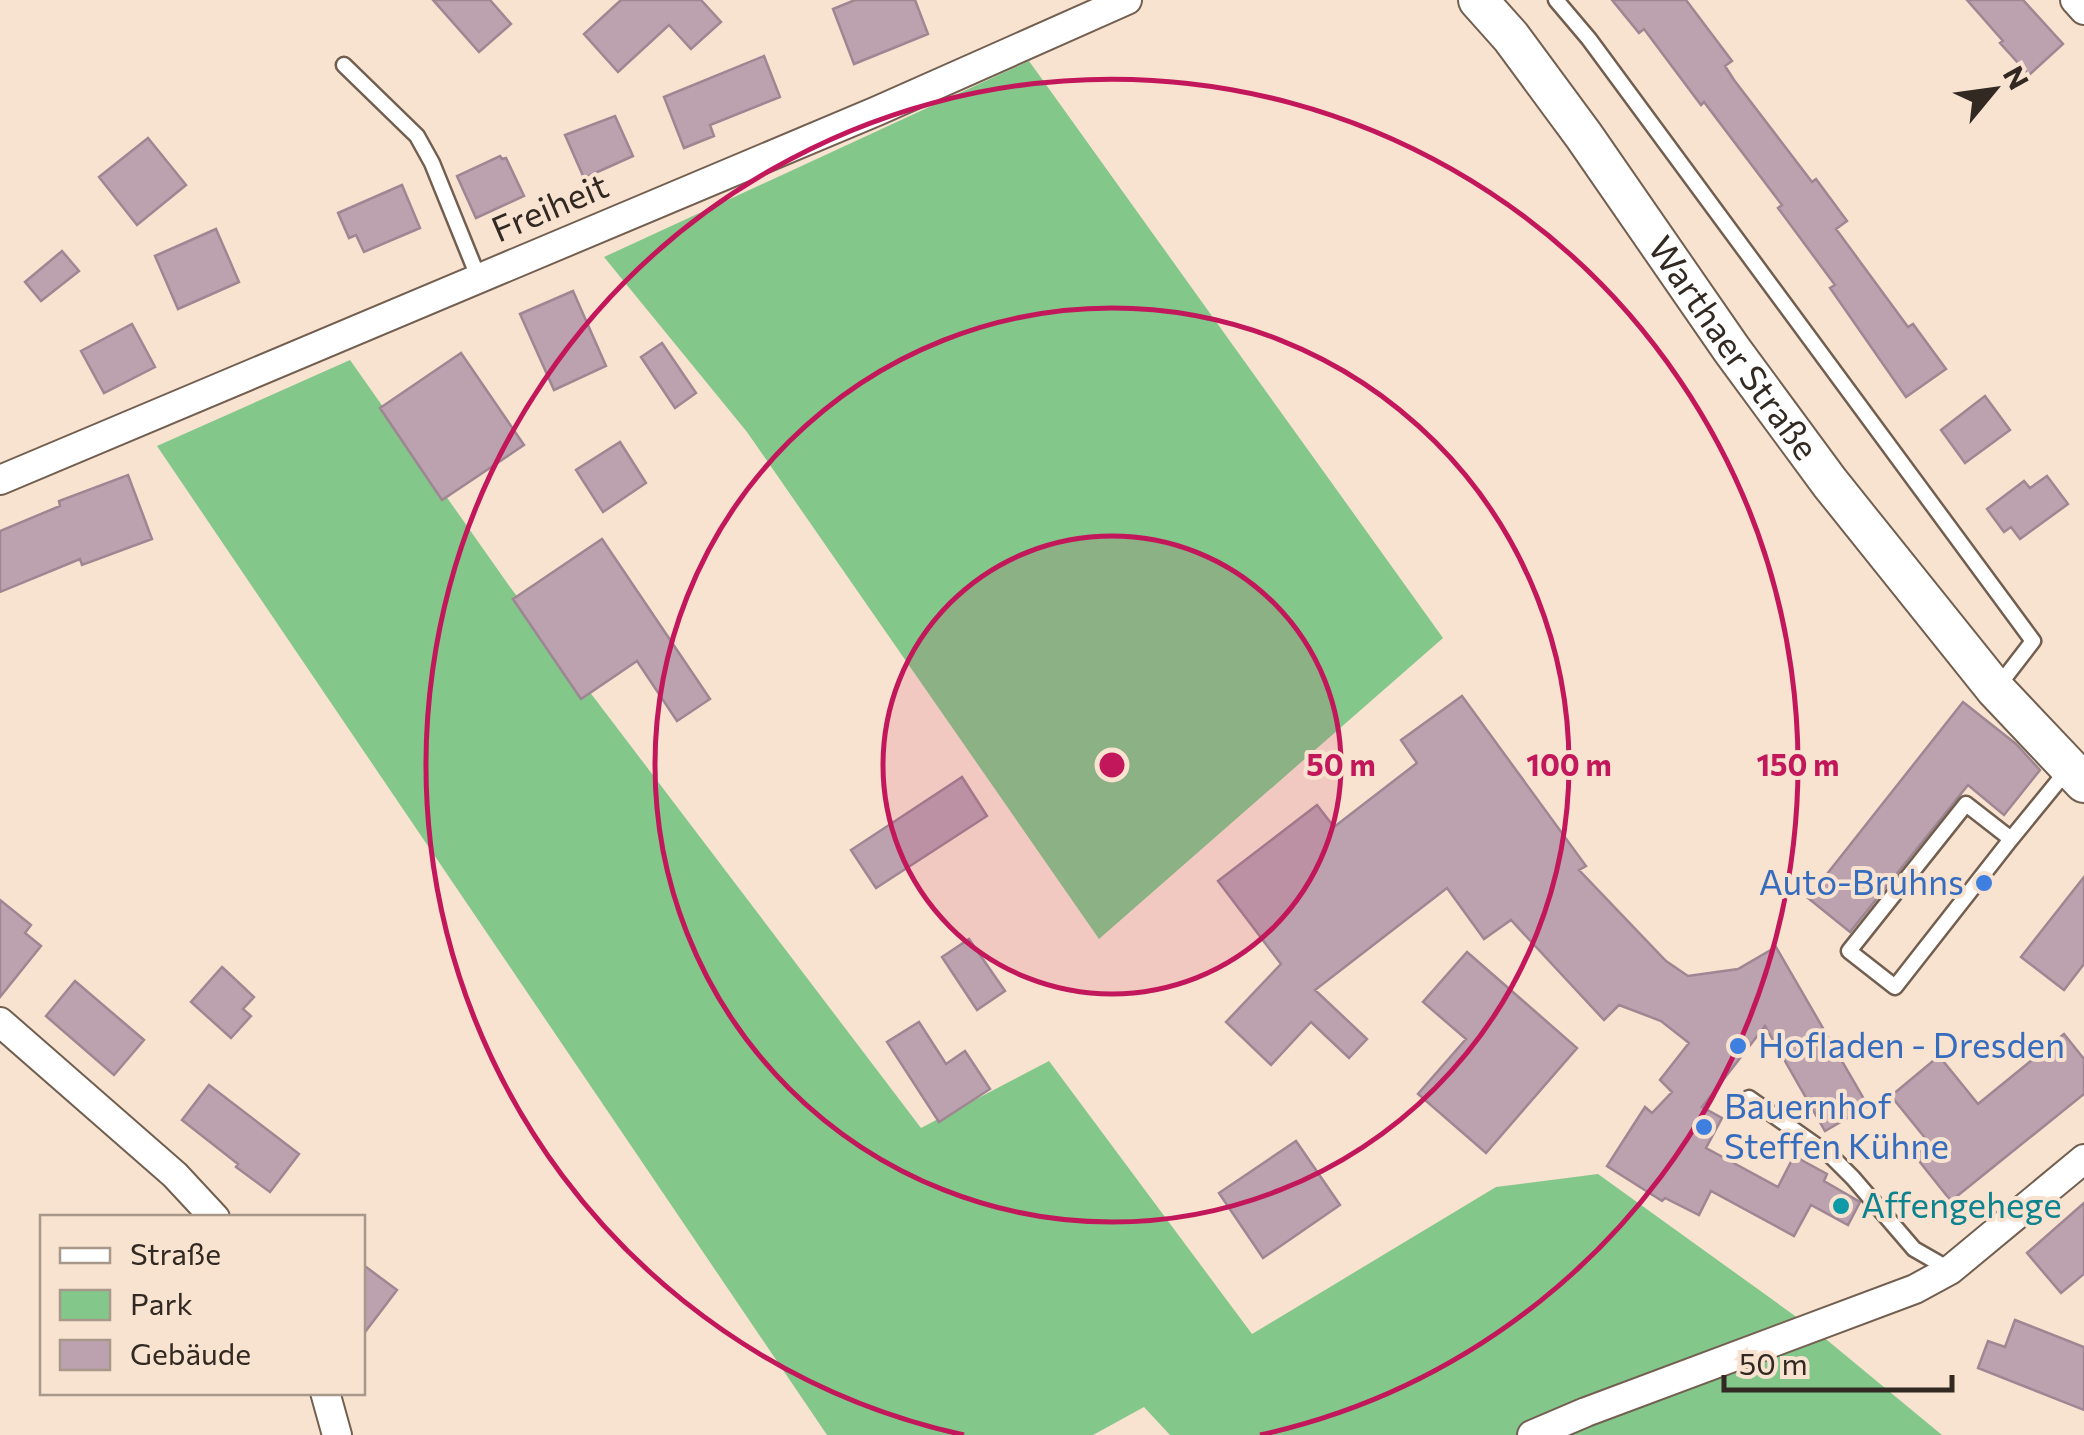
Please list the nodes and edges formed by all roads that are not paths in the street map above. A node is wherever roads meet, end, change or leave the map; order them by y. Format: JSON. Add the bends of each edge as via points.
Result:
{"nodes":[{"id":1,"x":1127,"y":0,"type":"edge"},
{"id":2,"x":1478,"y":0,"type":"edge"},
{"id":3,"x":1556,"y":0,"type":"edge"},
{"id":4,"x":2076,"y":0,"type":"edge"},
{"id":5,"x":2084,"y":10,"type":"edge"},
{"id":6,"x":344,"y":66,"type":"dead end"},
{"id":7,"x":479,"y":278,"type":"junction"},
{"id":8,"x":0,"y":480,"type":"edge"},
{"id":9,"x":1996,"y":690,"type":"junction"},
{"id":10,"x":2077,"y":775,"type":"edge"},
{"id":11,"x":2011,"y":839,"type":"junction"},
{"id":12,"x":0,"y":1022,"type":"edge"},
{"id":13,"x":1749,"y":1098,"type":"dead end"},
{"id":14,"x":2084,"y":1159,"type":"edge"},
{"id":15,"x":212,"y":1215,"type":"edge"},
{"id":16,"x":1950,"y":1270,"type":"junction"},
{"id":17,"x":325,"y":1395,"type":"edge"},
{"id":18,"x":337,"y":1435,"type":"edge"},
{"id":19,"x":1532,"y":1435,"type":"edge"}],
"edges":[{"from":1,"to":7,"type":"street","name":"Freiheit"},
{"from":2,"to":9,"type":"street","name":"Warthaer Straße","via":[[1584,136],[1830,483]]},
{"from":3,"to":9,"type":"lane","name":"Warthaer Straße","via":[[2032,641]]},
{"from":4,"to":5,"type":"street"},
{"from":6,"to":7,"type":"lane","via":[[417,136]]},
{"from":7,"to":8,"type":"street","name":"Freiheit"},
{"from":9,"to":10,"type":"street","name":"Warthaer Straße"},
{"from":10,"to":11,"type":"lane"},
{"from":11,"to":11,"type":"lane","via":[[1966,804],[1850,951],[1895,986]]},
{"from":12,"to":15,"type":"street","via":[[175,1174]]},
{"from":13,"to":16,"type":"lane","via":[[1832,1156],[1914,1249]]},
{"from":14,"to":16,"type":"street"},
{"from":16,"to":19,"type":"street"},
{"from":17,"to":18,"type":"street"}]}
